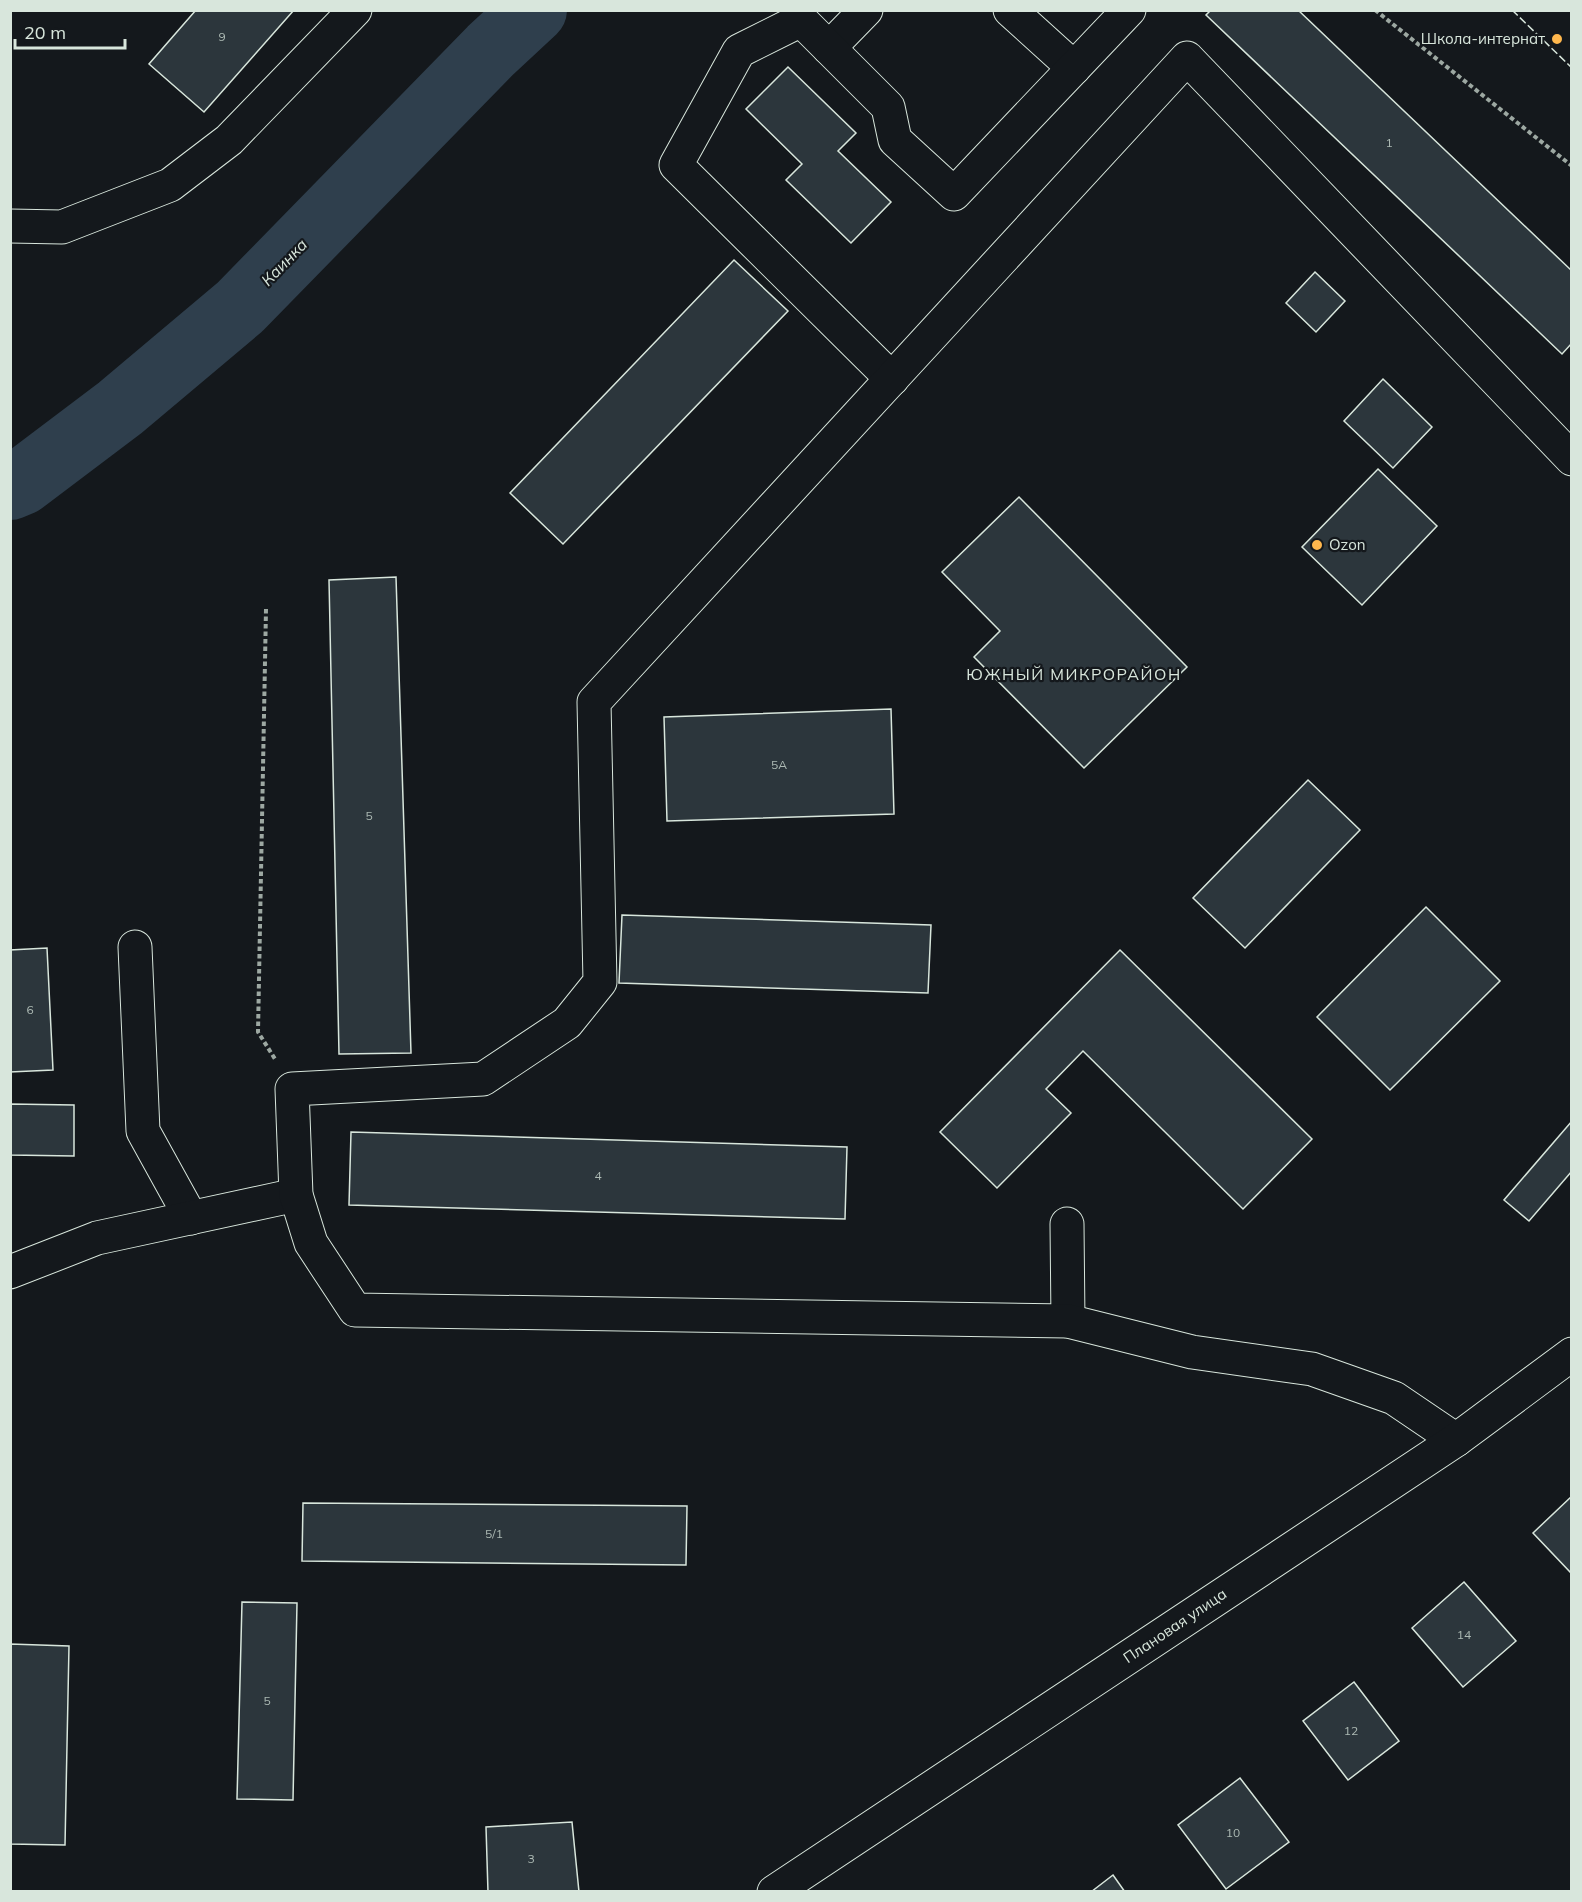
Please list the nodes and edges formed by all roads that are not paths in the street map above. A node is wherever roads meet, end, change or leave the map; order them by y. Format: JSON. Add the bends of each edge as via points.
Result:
{"nodes":[{"id":1,"x":355,"y":10,"type":"edge"},
{"id":2,"x":866,"y":10,"type":"edge"},
{"id":3,"x":1010,"y":10,"type":"edge"},
{"id":4,"x":1129,"y":10,"type":"edge"},
{"id":5,"x":829,"y":48,"type":"junction"},
{"id":6,"x":1074,"y":68,"type":"junction"},
{"id":7,"x":10,"y":226,"type":"edge"},
{"id":8,"x":892,"y":379,"type":"junction"},
{"id":9,"x":1572,"y":459,"type":"edge"},
{"id":10,"x":135,"y":947,"type":"dead end"},
{"id":11,"x":296,"y":1195,"type":"junction"},
{"id":12,"x":191,"y":1218,"type":"junction"},
{"id":13,"x":1067,"y":1224,"type":"dead end"},
{"id":14,"x":10,"y":1272,"type":"edge"},
{"id":15,"x":1068,"y":1321,"type":"junction"},
{"id":16,"x":1572,"y":1354,"type":"edge"},
{"id":17,"x":1456,"y":1440,"type":"junction"},
{"id":18,"x":774,"y":1892,"type":"edge"}],
"edges":[{"from":1,"to":7,"type":"street","via":[[229,140],[170,185],[63,227]]},
{"from":2,"to":5,"type":"street"},
{"from":3,"to":6,"type":"street"},
{"from":4,"to":6,"type":"street"},
{"from":5,"to":6,"type":"street","via":[[888,107],[895,140],[954,194]]},
{"from":5,"to":8,"type":"street","via":[[801,20],[739,51],[676,165]]},
{"from":8,"to":9,"type":"street","via":[[1187,58]]},
{"from":8,"to":11,"type":"street","via":[[594,702],[600,982],[567,1023],[483,1078],[292,1089]]},
{"from":10,"to":12,"type":"street","via":[[143,1131]]},
{"from":11,"to":12,"type":"street"},
{"from":11,"to":15,"type":"street","via":[[311,1243],[355,1310]]},
{"from":12,"to":14,"type":"street","via":[[97,1238]]},
{"from":13,"to":15,"type":"street"},
{"from":15,"to":17,"type":"street","via":[[1192,1352],[1312,1369],[1394,1398]]},
{"from":16,"to":17,"type":"street","name":"Плановая улица"},
{"from":17,"to":18,"type":"street","name":"Плановая улица"}]}
